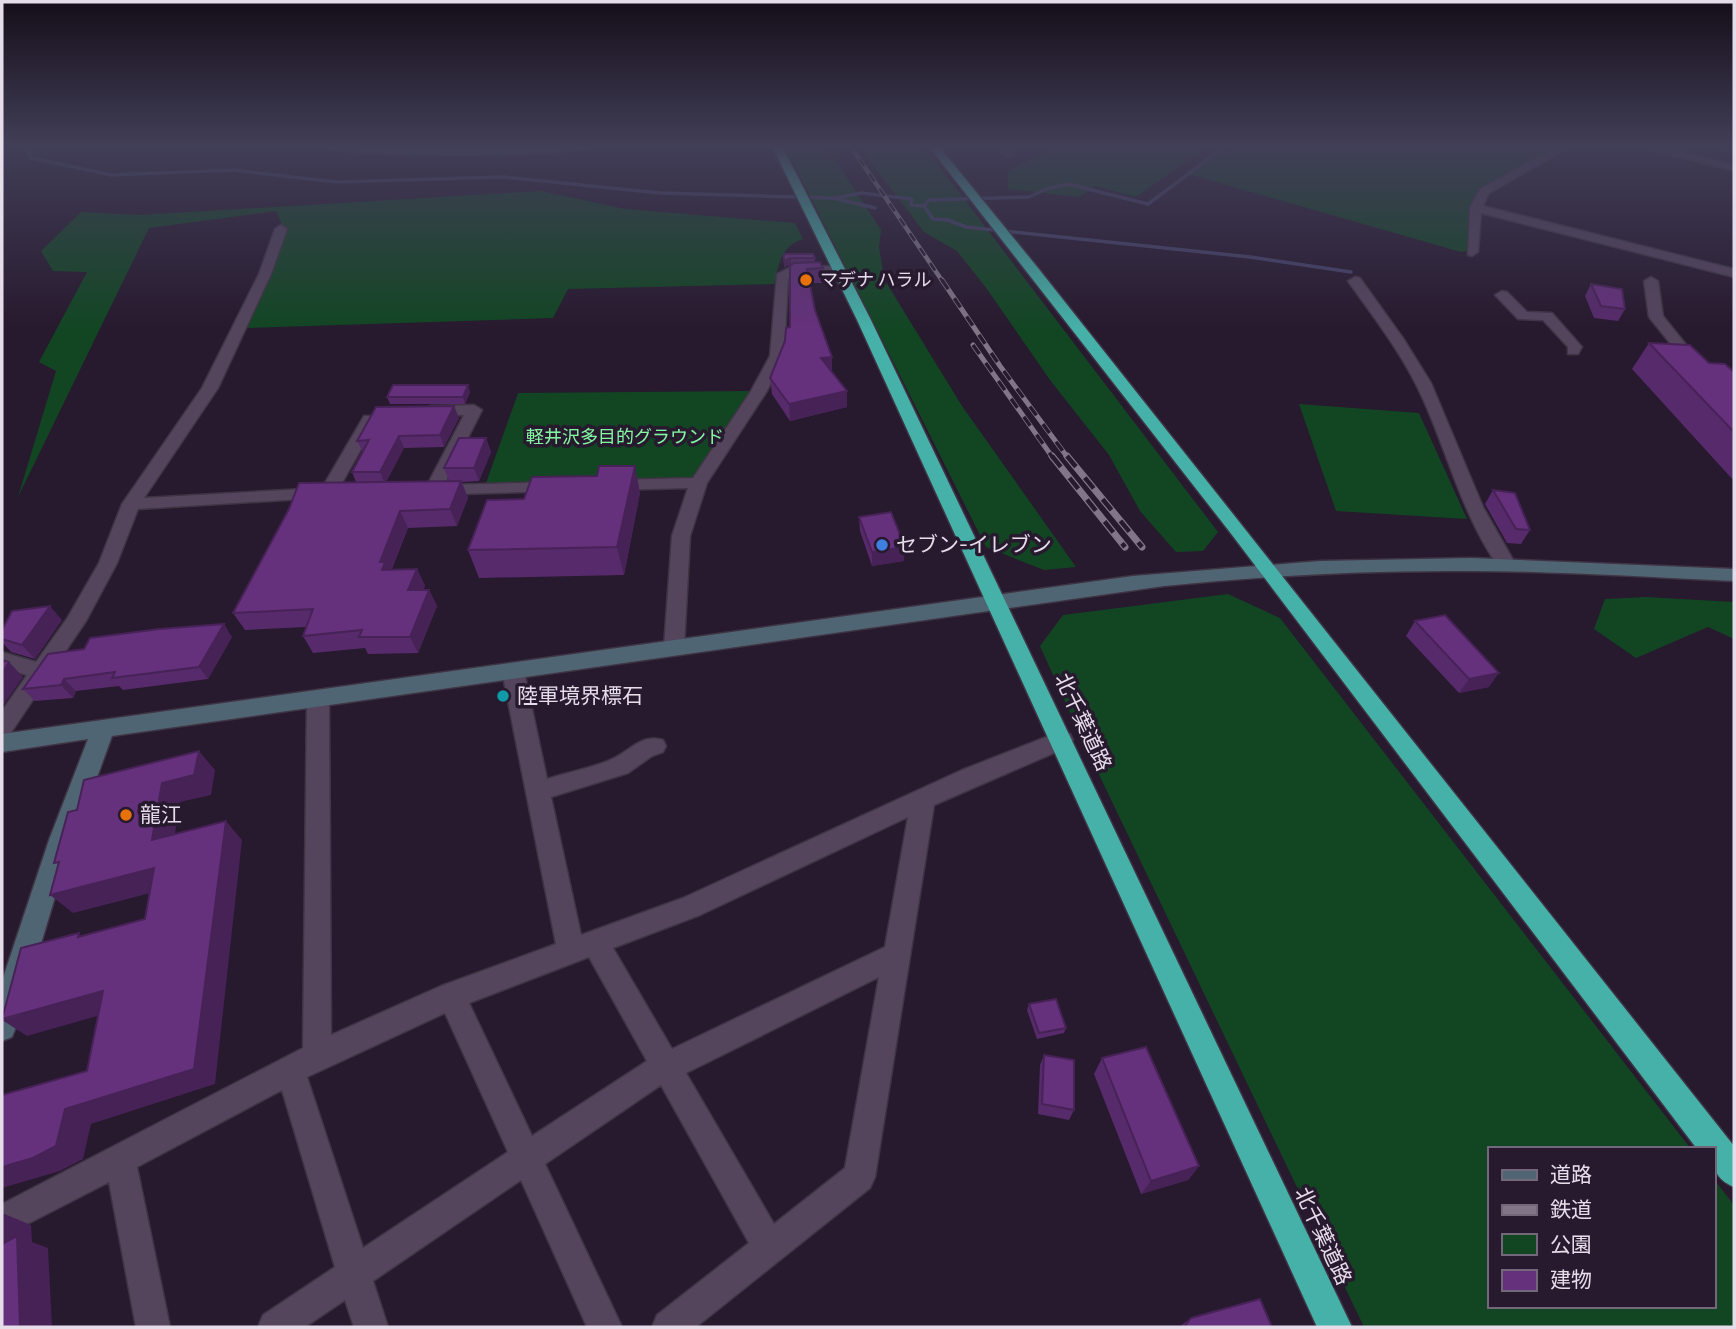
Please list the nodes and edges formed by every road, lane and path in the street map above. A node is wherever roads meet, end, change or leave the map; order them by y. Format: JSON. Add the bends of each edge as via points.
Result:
{"nodes":[{"id":1,"x":807,"y":206,"type":"edge"},
{"id":2,"x":983,"y":206,"type":"edge"},
{"id":3,"x":1476,"y":208,"type":"joint"},
{"id":4,"x":281,"y":229,"type":"dead end"},
{"id":5,"x":1472,"y":252,"type":"dead end"},
{"id":6,"x":840,"y":271,"type":"junction"},
{"id":7,"x":1734,"y":273,"type":"edge"},
{"id":8,"x":1355,"y":281,"type":"dead end"},
{"id":9,"x":1651,"y":281,"type":"dead end"},
{"id":10,"x":1502,"y":295,"type":"dead end"},
{"id":11,"x":1573,"y":351,"type":"dead end"},
{"id":12,"x":1734,"y":405,"type":"edge"},
{"id":13,"x":387,"y":411,"type":"edge"},
{"id":14,"x":412,"y":411,"type":"edge"},
{"id":15,"x":698,"y":483,"type":"junction"},
{"id":16,"x":601,"y":486,"type":"edge"},
{"id":17,"x":573,"y":487,"type":"edge"},
{"id":18,"x":131,"y":504,"type":"junction"},
{"id":19,"x":1507,"y":565,"type":"junction"},
{"id":20,"x":1269,"y":570,"type":"junction"},
{"id":21,"x":1734,"y":575,"type":"edge"},
{"id":22,"x":996,"y":602,"type":"junction"},
{"id":23,"x":674,"y":647,"type":"junction"},
{"id":24,"x":2,"y":660,"type":"edge"},
{"id":25,"x":513,"y":671,"type":"junction"},
{"id":26,"x":42,"y":672,"type":"junction"},
{"id":27,"x":318,"y":699,"type":"junction"},
{"id":28,"x":2,"y":728,"type":"edge"},
{"id":29,"x":103,"y":730,"type":"junction"},
{"id":30,"x":1062,"y":740,"type":"junction"},
{"id":31,"x":2,"y":743,"type":"edge"},
{"id":32,"x":655,"y":746,"type":"dead end"},
{"id":33,"x":538,"y":791,"type":"junction"},
{"id":34,"x":923,"y":800,"type":"junction"},
{"id":35,"x":584,"y":948,"type":"junction"},
{"id":36,"x":898,"y":954,"type":"junction"},
{"id":37,"x":451,"y":996,"type":"junction"},
{"id":38,"x":2,"y":1027,"type":"edge"},
{"id":39,"x":303,"y":1063,"type":"junction"},
{"id":40,"x":665,"y":1067,"type":"junction"},
{"id":41,"x":526,"y":1158,"type":"junction"},
{"id":42,"x":120,"y":1159,"type":"junction"},
{"id":43,"x":1734,"y":1171,"type":"edge"},
{"id":44,"x":2,"y":1221,"type":"edge"},
{"id":45,"x":769,"y":1247,"type":"junction"},
{"id":46,"x":354,"y":1274,"type":"junction"},
{"id":47,"x":153,"y":1327,"type":"edge"},
{"id":48,"x":275,"y":1327,"type":"edge"},
{"id":49,"x":371,"y":1327,"type":"edge"},
{"id":50,"x":605,"y":1327,"type":"edge"},
{"id":51,"x":668,"y":1327,"type":"edge"},
{"id":52,"x":1335,"y":1327,"type":"edge"}],
"edges":[{"from":1,"to":6,"type":"highway","name":"北千葉道路"},
{"from":2,"to":20,"type":"highway"},
{"from":3,"to":5,"type":"street"},
{"from":3,"to":7,"type":"street"},
{"from":4,"to":18,"type":"street","via":[[265,274],[210,388]]},
{"from":6,"to":15,"type":"street","via":[[791,271],[782,278],[777,356]]},
{"from":6,"to":22,"type":"highway","name":"北千葉道路"},
{"from":8,"to":19,"type":"street","via":[[1430,396],[1482,522]]},
{"from":9,"to":12,"type":"street","via":[[1656,317]]},
{"from":10,"to":11,"type":"street","via":[[1523,316],[1546,316],[1575,347]]},
{"from":13,"to":18,"type":"street","via":[[374,411],[335,493]]},
{"from":14,"to":17,"type":"street","via":[[474,410],[427,491]]},
{"from":15,"to":16,"type":"street"},
{"from":15,"to":23,"type":"street","via":[[681,536]]},
{"from":18,"to":26,"type":"street","via":[[108,564]]},
{"from":19,"to":20,"type":"street"},
{"from":19,"to":21,"type":"street"},
{"from":20,"to":22,"type":"street","via":[[1133,582]]},
{"from":20,"to":43,"type":"highway"},
{"from":22,"to":23,"type":"street"},
{"from":22,"to":30,"type":"highway","name":"北千葉道路"},
{"from":23,"to":25,"type":"street"},
{"from":24,"to":26,"type":"street"},
{"from":25,"to":27,"type":"street"},
{"from":25,"to":33,"type":"street"},
{"from":26,"to":28,"type":"street"},
{"from":27,"to":29,"type":"street"},
{"from":27,"to":39,"type":"street"},
{"from":29,"to":31,"type":"street"},
{"from":29,"to":38,"type":"street","via":[[26,943]]},
{"from":30,"to":34,"type":"street"},
{"from":30,"to":52,"type":"highway","name":"北千葉道路"},
{"from":32,"to":33,"type":"street","via":[[620,766]]},
{"from":33,"to":35,"type":"street"},
{"from":34,"to":35,"type":"street","via":[[691,906]]},
{"from":34,"to":36,"type":"street"},
{"from":35,"to":37,"type":"street"},
{"from":35,"to":40,"type":"street"},
{"from":36,"to":40,"type":"street"},
{"from":36,"to":45,"type":"street","via":[[859,1177]]},
{"from":37,"to":39,"type":"street"},
{"from":37,"to":41,"type":"street"},
{"from":39,"to":42,"type":"street"},
{"from":39,"to":46,"type":"street"},
{"from":40,"to":41,"type":"street"},
{"from":40,"to":45,"type":"street"},
{"from":41,"to":46,"type":"street"},
{"from":41,"to":50,"type":"street"},
{"from":42,"to":44,"type":"street"},
{"from":42,"to":47,"type":"street"},
{"from":45,"to":51,"type":"street"},
{"from":46,"to":48,"type":"street"},
{"from":46,"to":49,"type":"street"}]}
